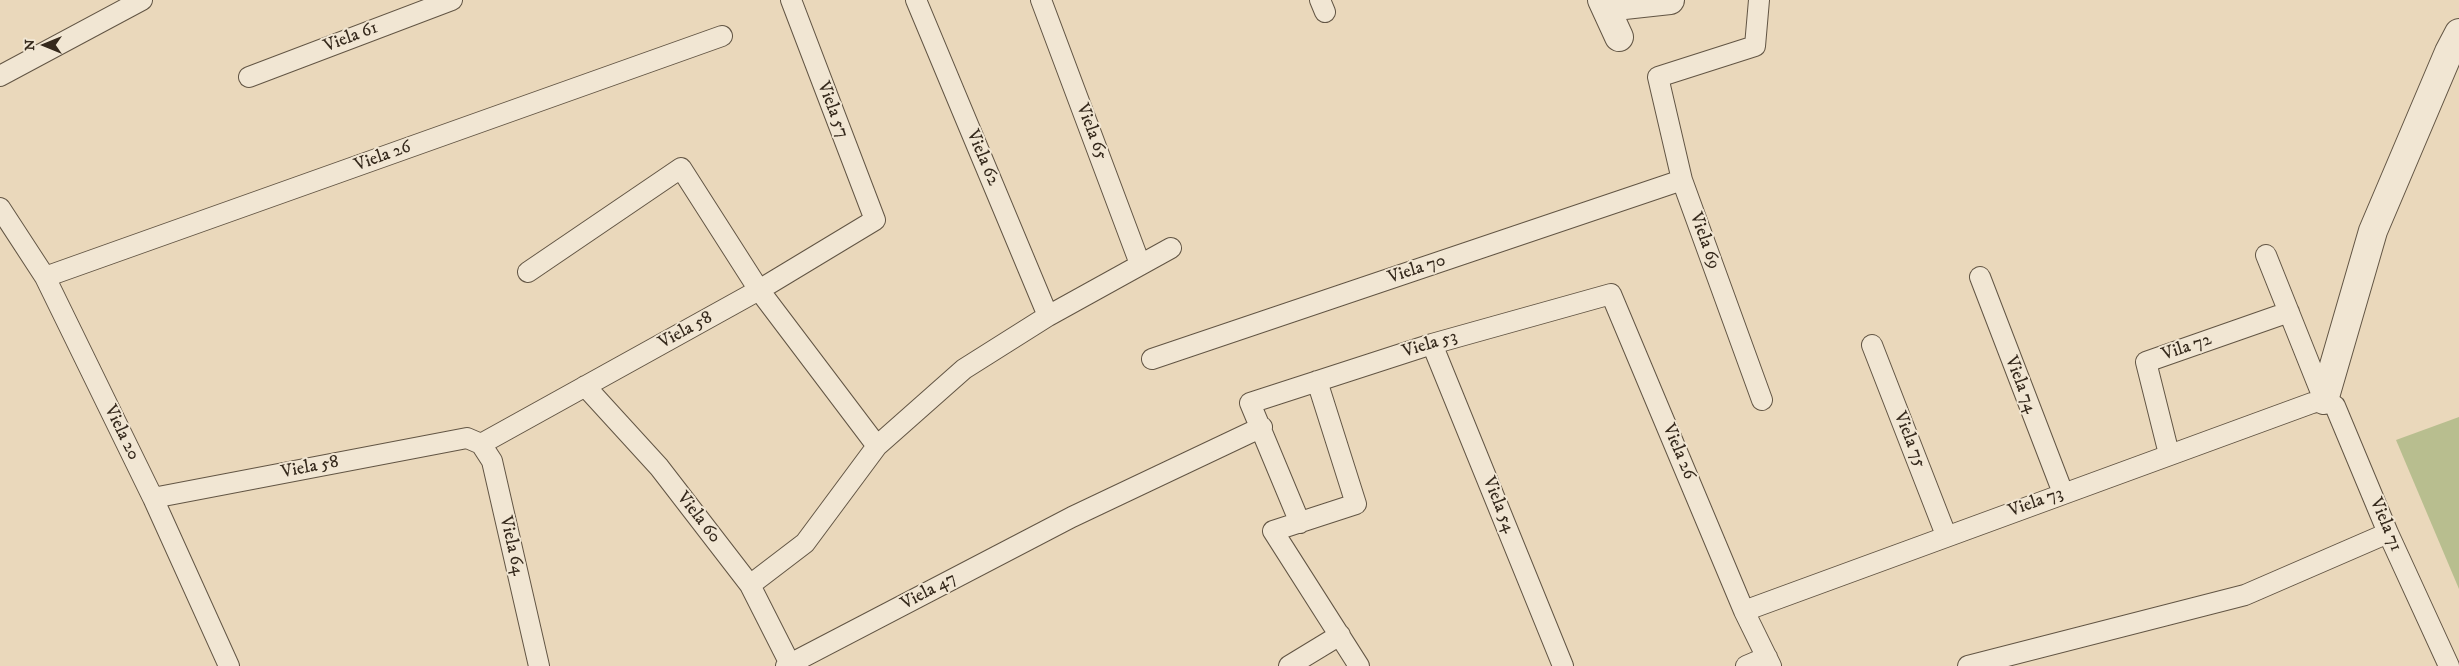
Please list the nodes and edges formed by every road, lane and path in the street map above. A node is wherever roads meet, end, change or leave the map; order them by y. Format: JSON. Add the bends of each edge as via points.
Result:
{"nodes":[{"id":1,"x":142,"y":0,"type":"edge"},
{"id":2,"x":452,"y":0,"type":"edge"},
{"id":3,"x":790,"y":0,"type":"edge"},
{"id":4,"x":916,"y":0,"type":"edge"},
{"id":5,"x":1041,"y":0,"type":"edge"},
{"id":6,"x":1670,"y":0,"type":"edge"},
{"id":7,"x":1759,"y":0,"type":"edge"},
{"id":8,"x":1604,"y":4,"type":"edge"},
{"id":9,"x":2459,"y":33,"type":"edge"},
{"id":10,"x":722,"y":36,"type":"dead end"},
{"id":11,"x":1619,"y":38,"type":"dead end"},
{"id":12,"x":0,"y":76,"type":"edge"},
{"id":13,"x":250,"y":77,"type":"dead end"},
{"id":14,"x":1682,"y":180,"type":"junction"},
{"id":15,"x":0,"y":208,"type":"edge"},
{"id":16,"x":875,"y":220,"type":"joint"},
{"id":17,"x":1171,"y":248,"type":"dead end"},
{"id":18,"x":2266,"y":255,"type":"dead end"},
{"id":19,"x":1140,"y":264,"type":"junction"},
{"id":20,"x":528,"y":272,"type":"dead end"},
{"id":21,"x":45,"y":277,"type":"junction"},
{"id":22,"x":1980,"y":277,"type":"dead end"},
{"id":23,"x":759,"y":290,"type":"junction"},
{"id":24,"x":1611,"y":294,"type":"joint"},
{"id":25,"x":2288,"y":312,"type":"junction"},
{"id":26,"x":1048,"y":316,"type":"junction"},
{"id":27,"x":1432,"y":344,"type":"junction"},
{"id":28,"x":1872,"y":345,"type":"dead end"},
{"id":29,"x":1152,"y":359,"type":"dead end"},
{"id":30,"x":1317,"y":381,"type":"junction"},
{"id":31,"x":585,"y":386,"type":"junction"},
{"id":32,"x":1762,"y":400,"type":"dead end"},
{"id":33,"x":2318,"y":401,"type":"junction"},
{"id":34,"x":1262,"y":427,"type":"junction"},
{"id":35,"x":474,"y":441,"type":"junction"},
{"id":36,"x":877,"y":446,"type":"junction"},
{"id":37,"x":2169,"y":454,"type":"junction"},
{"id":38,"x":2063,"y":493,"type":"junction"},
{"id":39,"x":153,"y":498,"type":"junction"},
{"id":40,"x":1300,"y":523,"type":"junction"},
{"id":41,"x":2388,"y":533,"type":"junction"},
{"id":42,"x":1946,"y":535,"type":"junction"},
{"id":43,"x":750,"y":585,"type":"junction"},
{"id":44,"x":1753,"y":607,"type":"junction"},
{"id":45,"x":1340,"y":635,"type":"junction"},
{"id":46,"x":1769,"y":661,"type":"edge"},
{"id":47,"x":788,"y":665,"type":"edge"},
{"id":48,"x":229,"y":666,"type":"edge"},
{"id":49,"x":539,"y":666,"type":"edge"},
{"id":50,"x":1289,"y":666,"type":"edge"},
{"id":51,"x":1359,"y":666,"type":"edge"},
{"id":52,"x":1563,"y":666,"type":"edge"},
{"id":53,"x":1746,"y":666,"type":"edge"},
{"id":54,"x":1968,"y":666,"type":"edge"},
{"id":55,"x":2449,"y":666,"type":"edge"}],
"edges":[{"from":1,"to":12,"type":"lane"},
{"from":2,"to":13,"type":"lane","name":"Viela 61"},
{"from":3,"to":16,"type":"lane","name":"Viela 57"},
{"from":4,"to":26,"type":"lane","name":"Viela 62"},
{"from":5,"to":19,"type":"lane","name":"Viela 65"},
{"from":6,"to":8,"type":"street"},
{"from":7,"to":14,"type":"lane","name":"Viela 69","via":[[1755,46],[1658,77]]},
{"from":8,"to":11,"type":"street"},
{"from":9,"to":33,"type":"street","via":[[2373,231]]},
{"from":10,"to":21,"type":"lane","name":"Viela 26"},
{"from":14,"to":29,"type":"lane","name":"Viela 70"},
{"from":14,"to":32,"type":"lane","name":"Viela 69"},
{"from":15,"to":21,"type":"lane","name":"Viela 20"},
{"from":16,"to":23,"type":"lane","name":"Viela 58"},
{"from":17,"to":19,"type":"lane"},
{"from":18,"to":25,"type":"lane","name":"Viela 71"},
{"from":19,"to":26,"type":"lane"},
{"from":20,"to":23,"type":"lane","via":[[681,168]]},
{"from":21,"to":39,"type":"lane","name":"Viela 20"},
{"from":22,"to":38,"type":"lane","name":"Viela 74"},
{"from":23,"to":31,"type":"lane","name":"Viela 58"},
{"from":23,"to":36,"type":"lane"},
{"from":24,"to":27,"type":"lane","name":"Viela 53"},
{"from":24,"to":44,"type":"lane","name":"Viela 26"},
{"from":25,"to":33,"type":"lane","name":"Viela 71"},
{"from":25,"to":37,"type":"lane","name":"Vila 72","via":[[2146,362]]},
{"from":26,"to":36,"type":"lane","via":[[964,369]]},
{"from":27,"to":30,"type":"lane","name":"Viela 53"},
{"from":27,"to":52,"type":"lane","name":"Viela 54"},
{"from":28,"to":42,"type":"lane","name":"Viela 75"},
{"from":30,"to":34,"type":"lane","name":"Viela 53","via":[[1250,402]]},
{"from":30,"to":40,"type":"lane","via":[[1356,504]]},
{"from":31,"to":35,"type":"lane","name":"Viela 58"},
{"from":31,"to":43,"type":"lane","name":"Viela 60","via":[[659,467]]},
{"from":33,"to":37,"type":"lane","name":"Viela 73"},
{"from":33,"to":41,"type":"lane","name":"Viela 71","via":[[2335,406]]},
{"from":34,"to":40,"type":"lane"},
{"from":34,"to":47,"type":"lane","name":"Viela 47","via":[[1072,517]]},
{"from":35,"to":39,"type":"lane","name":"Viela 58"},
{"from":35,"to":49,"type":"lane","name":"Viela 64","via":[[492,461]]},
{"from":36,"to":43,"type":"lane","via":[[805,543]]},
{"from":37,"to":38,"type":"lane","name":"Viela 73"},
{"from":38,"to":42,"type":"lane","name":"Viela 73"},
{"from":39,"to":48,"type":"lane","name":"Viela 20"},
{"from":40,"to":45,"type":"lane","via":[[1273,531]]},
{"from":41,"to":54,"type":"lane","via":[[2245,595]]},
{"from":41,"to":55,"type":"lane","name":"Viela 71"},
{"from":42,"to":44,"type":"lane","name":"Viela 73"},
{"from":43,"to":47,"type":"lane","name":"Viela 60"},
{"from":44,"to":46,"type":"lane","name":"Viela 26"},
{"from":45,"to":50,"type":"lane"},
{"from":45,"to":51,"type":"lane"},
{"from":46,"to":53,"type":"lane"}]}
